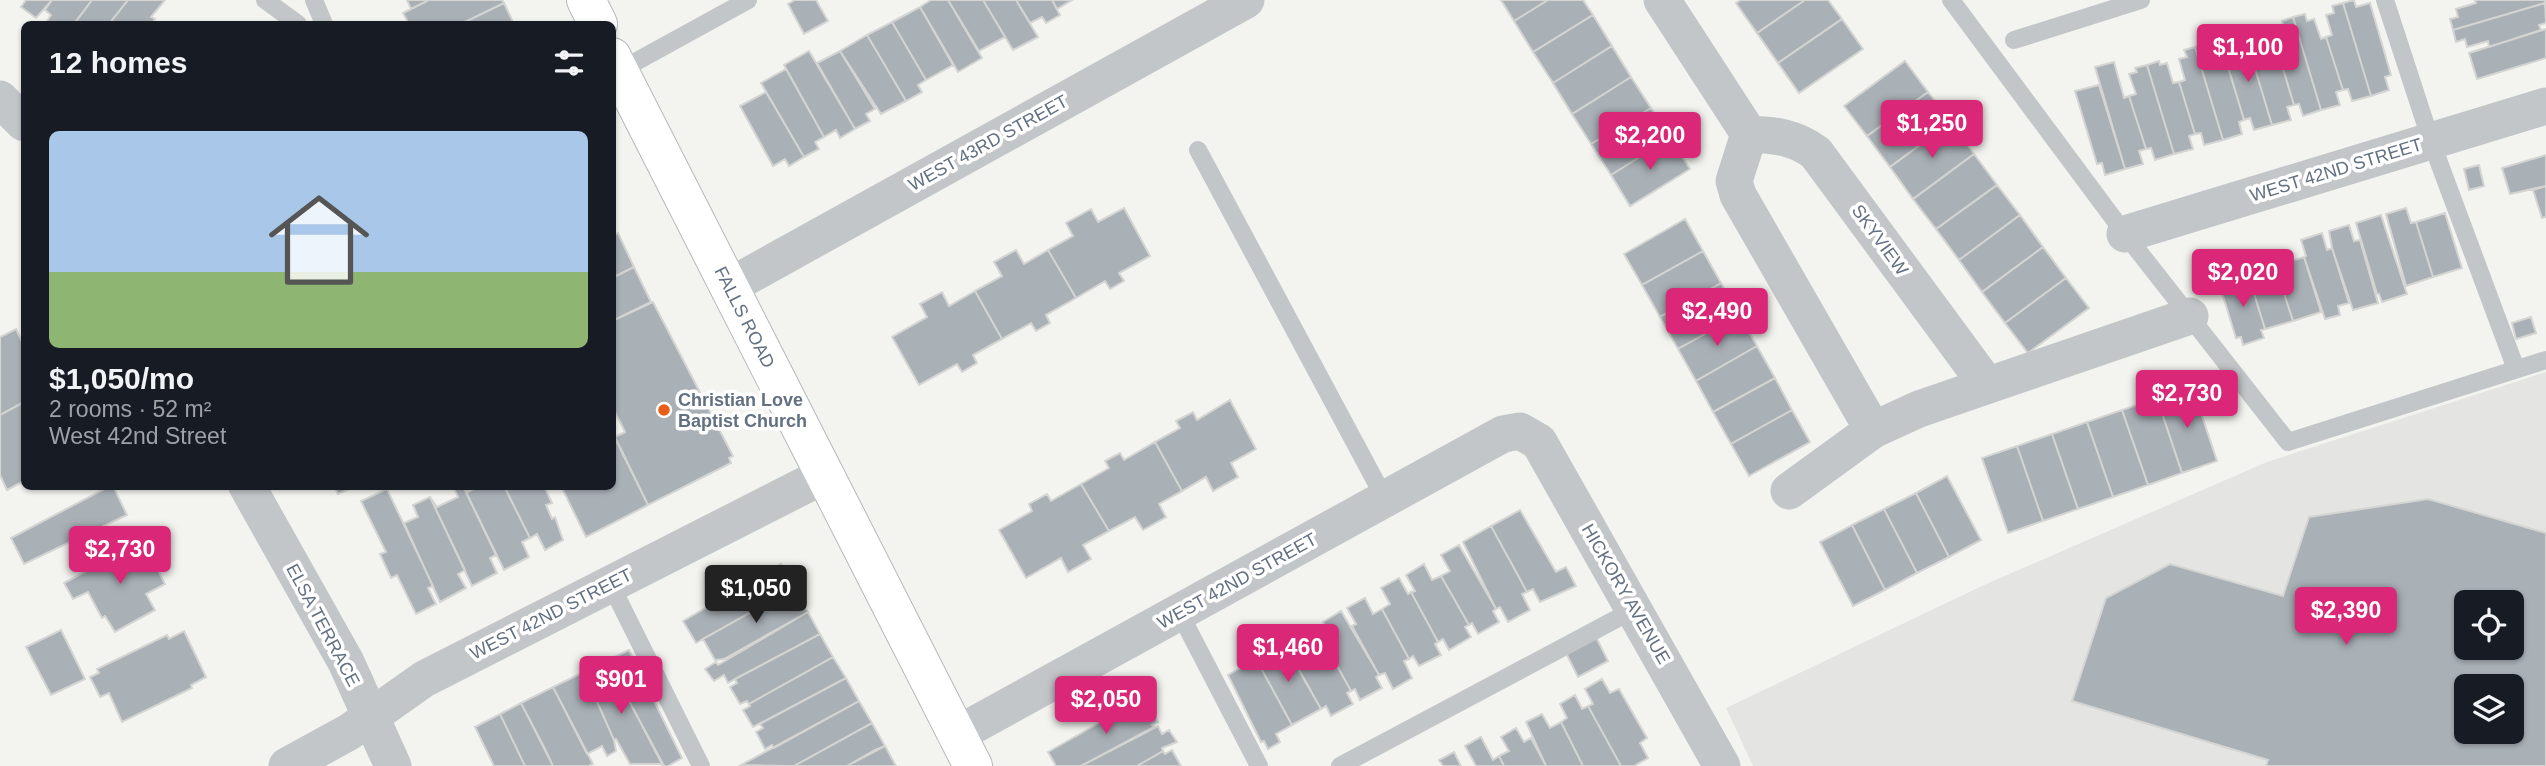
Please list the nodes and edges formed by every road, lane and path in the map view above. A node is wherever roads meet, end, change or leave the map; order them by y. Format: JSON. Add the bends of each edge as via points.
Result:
{"nodes":[{"id":1,"x":265,"y":0,"type":"edge"},
{"id":2,"x":314,"y":0,"type":"edge"},
{"id":3,"x":586,"y":0,"type":"edge"},
{"id":4,"x":748,"y":0,"type":"edge"},
{"id":5,"x":1246,"y":0,"type":"edge"},
{"id":6,"x":1662,"y":0,"type":"edge"},
{"id":7,"x":1951,"y":0,"type":"edge"},
{"id":8,"x":2141,"y":0,"type":"edge"},
{"id":9,"x":2385,"y":0,"type":"edge"},
{"id":10,"x":294,"y":21,"type":"edge"},
{"id":11,"x":323,"y":21,"type":"edge"},
{"id":12,"x":596,"y":21,"type":"edge"},
{"id":13,"x":2014,"y":40,"type":"dead end"},
{"id":14,"x":616,"y":64,"type":"edge"},
{"id":15,"x":0,"y":99,"type":"edge"},
{"id":16,"x":2546,"y":106,"type":"edge"},
{"id":17,"x":21,"y":120,"type":"edge"},
{"id":18,"x":1749,"y":134,"type":"junction"},
{"id":19,"x":2431,"y":141,"type":"junction"},
{"id":20,"x":1198,"y":150,"type":"dead end"},
{"id":21,"x":2125,"y":234,"type":"junction"},
{"id":22,"x":730,"y":286,"type":"junction"},
{"id":23,"x":2190,"y":316,"type":"junction"},
{"id":24,"x":2546,"y":360,"type":"edge"},
{"id":25,"x":2516,"y":369,"type":"junction"},
{"id":26,"x":1987,"y":385,"type":"junction"},
{"id":27,"x":1873,"y":430,"type":"junction"},
{"id":28,"x":1520,"y":431,"type":"joint"},
{"id":29,"x":823,"y":476,"type":"junction"},
{"id":30,"x":249,"y":490,"type":"edge"},
{"id":31,"x":1789,"y":491,"type":"dead end"},
{"id":32,"x":1385,"y":499,"type":"junction"},
{"id":33,"x":610,"y":583,"type":"junction"},
{"id":34,"x":1635,"y":609,"type":"junction"},
{"id":35,"x":1179,"y":612,"type":"junction"},
{"id":36,"x":371,"y":716,"type":"junction"},
{"id":37,"x":965,"y":750,"type":"edge"},
{"id":38,"x":287,"y":766,"type":"edge"},
{"id":39,"x":393,"y":766,"type":"edge"},
{"id":40,"x":701,"y":766,"type":"edge"},
{"id":41,"x":1259,"y":766,"type":"edge"},
{"id":42,"x":1340,"y":766,"type":"edge"},
{"id":43,"x":1722,"y":766,"type":"edge"}],
"edges":[{"from":1,"to":10,"type":"lane"},
{"from":2,"to":11,"type":"lane"},
{"from":3,"to":12,"type":"main road"},
{"from":4,"to":14,"type":"lane"},
{"from":5,"to":22,"type":"street","name":"WEST 43RD STREET"},
{"from":6,"to":18,"type":"street"},
{"from":7,"to":21,"type":"lane"},
{"from":8,"to":13,"type":"lane"},
{"from":9,"to":19,"type":"lane"},
{"from":14,"to":22,"type":"main road","name":"FALLS ROAD"},
{"from":15,"to":17,"type":"street"},
{"from":16,"to":19,"type":"street","name":"WEST 42ND STREET"},
{"from":18,"to":26,"type":"street","name":"SKYVIEW","via":[[1782,136],[1802,142],[1816,153]]},
{"from":18,"to":27,"type":"street","via":[[1734,181],[1738,195]]},
{"from":19,"to":21,"type":"street","name":"WEST 42ND STREET"},
{"from":19,"to":25,"type":"lane"},
{"from":20,"to":32,"type":"lane"},
{"from":21,"to":23,"type":"lane"},
{"from":22,"to":29,"type":"main road","name":"FALLS ROAD"},
{"from":23,"to":25,"type":"lane","via":[[2288,442]]},
{"from":23,"to":26,"type":"street"},
{"from":24,"to":25,"type":"lane"},
{"from":26,"to":27,"type":"street"},
{"from":27,"to":31,"type":"street"},
{"from":28,"to":32,"type":"street","name":"WEST 42ND STREET","via":[[1503,434]]},
{"from":28,"to":34,"type":"street","name":"HICKORY AVENUE","via":[[1539,442]]},
{"from":29,"to":33,"type":"street","name":"WEST 42ND STREET"},
{"from":29,"to":37,"type":"main road","name":"FALLS ROAD"},
{"from":30,"to":36,"type":"street","name":"ELSA TERRACE","via":[[346,662]]},
{"from":32,"to":35,"type":"street","name":"WEST 42ND STREET"},
{"from":33,"to":36,"type":"street","name":"WEST 42ND STREET","via":[[424,679]]},
{"from":33,"to":40,"type":"lane"},
{"from":34,"to":42,"type":"lane"},
{"from":34,"to":43,"type":"street","name":"HICKORY AVENUE"},
{"from":35,"to":37,"type":"street","name":"WEST 42ND STREET"},
{"from":35,"to":41,"type":"lane"},
{"from":36,"to":38,"type":"street","name":"WEST 42ND STREET"},
{"from":36,"to":39,"type":"street","name":"ELSA TERRACE"}]}
